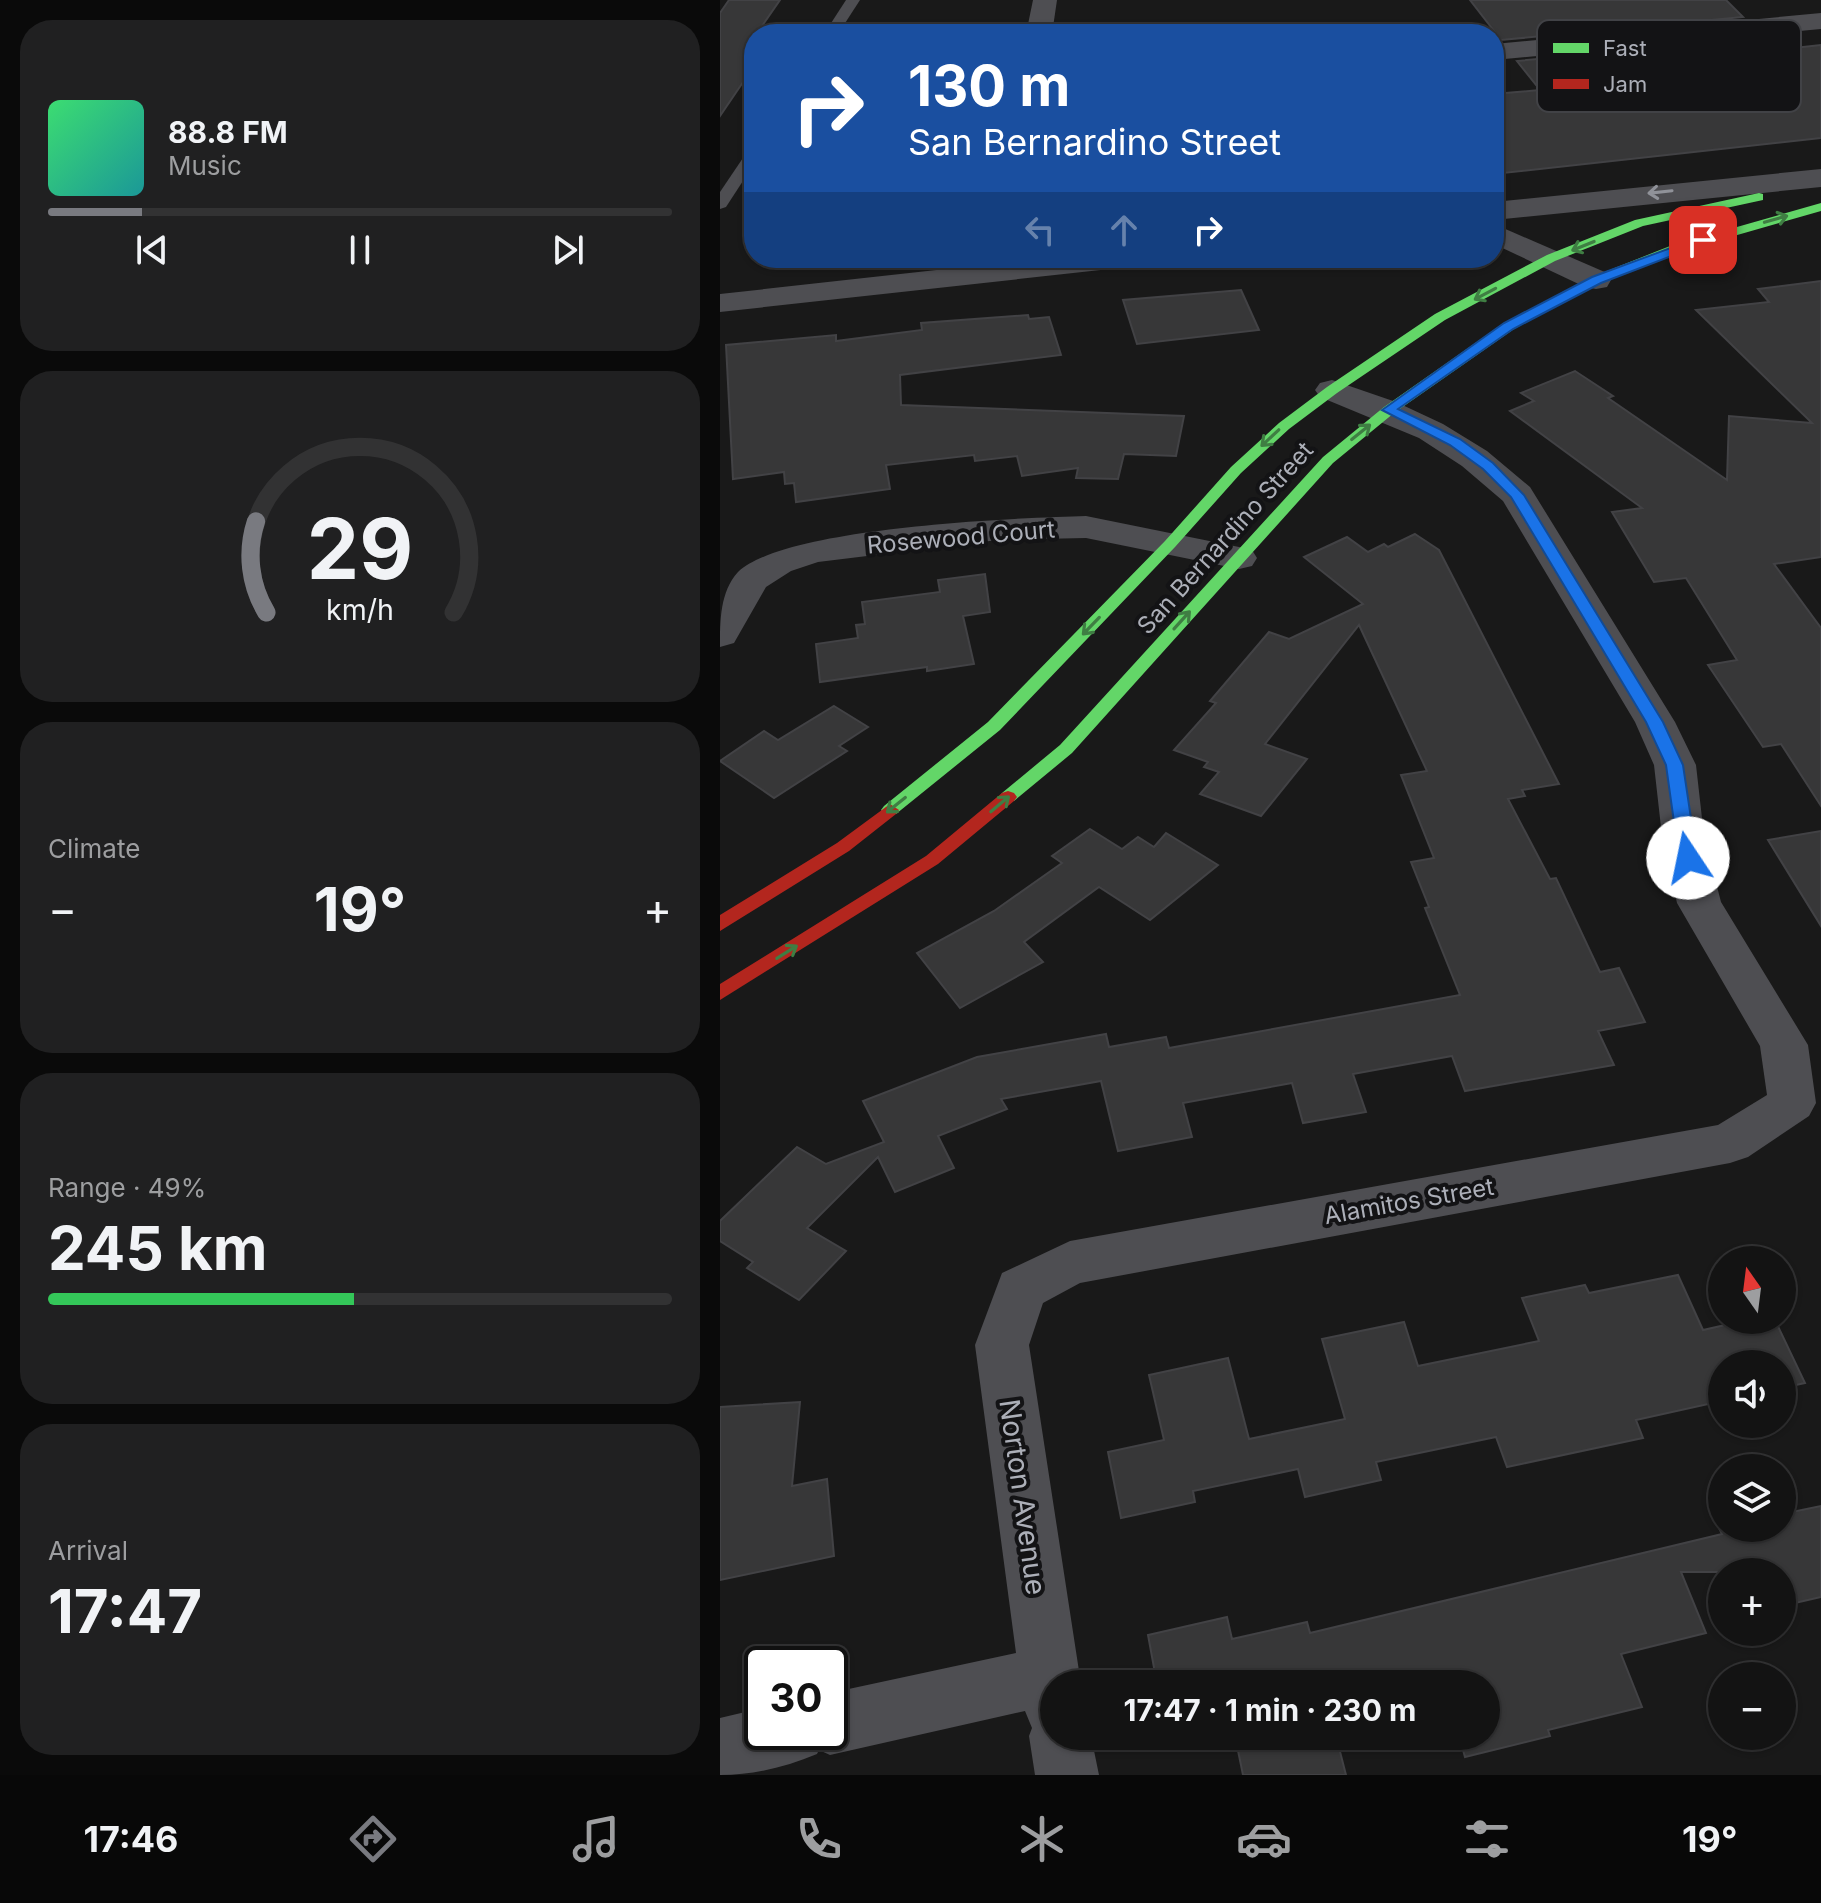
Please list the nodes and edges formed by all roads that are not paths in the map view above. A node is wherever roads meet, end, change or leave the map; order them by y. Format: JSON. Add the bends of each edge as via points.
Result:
{"nodes":[{"id":1,"x":853,"y":0,"type":"edge"},
{"id":2,"x":1045,"y":0,"type":"edge"},
{"id":3,"x":1821,"y":21,"type":"edge"},
{"id":4,"x":1801,"y":23,"type":"edge"},
{"id":5,"x":837,"y":24,"type":"edge"},
{"id":6,"x":1041,"y":24,"type":"edge"},
{"id":7,"x":1537,"y":48,"type":"edge"},
{"id":8,"x":1504,"y":51,"type":"edge"},
{"id":9,"x":744,"y":167,"type":"edge"},
{"id":10,"x":1821,"y":178,"type":"edge"},
{"id":11,"x":1821,"y":187,"type":"edge"},
{"id":12,"x":720,"y":204,"type":"edge"},
{"id":13,"x":1821,"y":207,"type":"edge"},
{"id":14,"x":1504,"y":210,"type":"edge"},
{"id":15,"x":1504,"y":237,"type":"edge"},
{"id":16,"x":1551,"y":258,"type":"junction"},
{"id":17,"x":976,"y":268,"type":"edge"},
{"id":18,"x":1596,"y":280,"type":"junction"},
{"id":19,"x":720,"y":303,"type":"edge"},
{"id":20,"x":1332,"y":390,"type":"junction"},
{"id":21,"x":1389,"y":410,"type":"junction"},
{"id":22,"x":1170,"y":544,"type":"junction"},
{"id":23,"x":1239,"y":558,"type":"junction"},
{"id":24,"x":720,"y":635,"type":"edge"},
{"id":25,"x":720,"y":924,"type":"edge"},
{"id":26,"x":720,"y":993,"type":"edge"},
{"id":27,"x":1021,"y":1289,"type":"joint"},
{"id":28,"x":1048,"y":1670,"type":"edge"},
{"id":29,"x":1040,"y":1694,"type":"edge"},
{"id":30,"x":848,"y":1721,"type":"edge"},
{"id":31,"x":744,"y":1744,"type":"edge"},
{"id":32,"x":720,"y":1749,"type":"edge"},
{"id":33,"x":1063,"y":1750,"type":"edge"},
{"id":34,"x":1067,"y":1775,"type":"edge"}],
"edges":[{"from":1,"to":5,"type":"lane"},
{"from":2,"to":6,"type":"street"},
{"from":3,"to":4,"type":"street"},
{"from":7,"to":8,"type":"street"},
{"from":9,"to":12,"type":"lane"},
{"from":10,"to":14,"type":"street","one_way":true},
{"from":11,"to":16,"type":"main road","name":"San Bernardino Street","one_way":true,"via":[[1639,223]]},
{"from":18,"to":13,"type":"main road","name":"San Bernardino Street","one_way":true,"via":[[1674,249]]},
{"from":15,"to":16,"type":"street"},
{"from":16,"to":18,"type":"street"},
{"from":16,"to":20,"type":"main road","name":"San Bernardino Street","one_way":true,"via":[[1440,317]]},
{"from":17,"to":19,"type":"street"},
{"from":18,"to":21,"type":"main road","name":"San Bernardino Street","via":[[1509,326]]},
{"from":20,"to":21,"type":"street"},
{"from":20,"to":22,"type":"main road","name":"San Bernardino Street","one_way":true,"via":[[1236,470]]},
{"from":23,"to":21,"type":"main road","name":"San Bernardino Street","one_way":true,"via":[[1328,460]]},
{"from":21,"to":27,"type":"street","name":"Alamitos Street","via":[[1455,442],[1517,495],[1655,722],[1675,765],[1683,836],[1699,903],[1784,1045],[1792,1103],[1730,1143],[1070,1263]]},
{"from":22,"to":23,"type":"street","name":"Rosewood Court"},
{"from":22,"to":24,"type":"street","name":"Rosewood Court","via":[[1086,527],[998,529],[814,552],[778,563],[751,580]]},
{"from":22,"to":25,"type":"main road","name":"San Bernardino Street","one_way":true,"via":[[994,726],[843,847]]},
{"from":26,"to":23,"type":"main road","name":"San Bernardino Street","one_way":true,"via":[[932,860],[1066,749]]},
{"from":27,"to":28,"type":"street","name":"Norton Avenue","via":[[1002,1345]]},
{"from":29,"to":30,"type":"street"},
{"from":31,"to":32,"type":"street"},
{"from":33,"to":34,"type":"street"}]}
